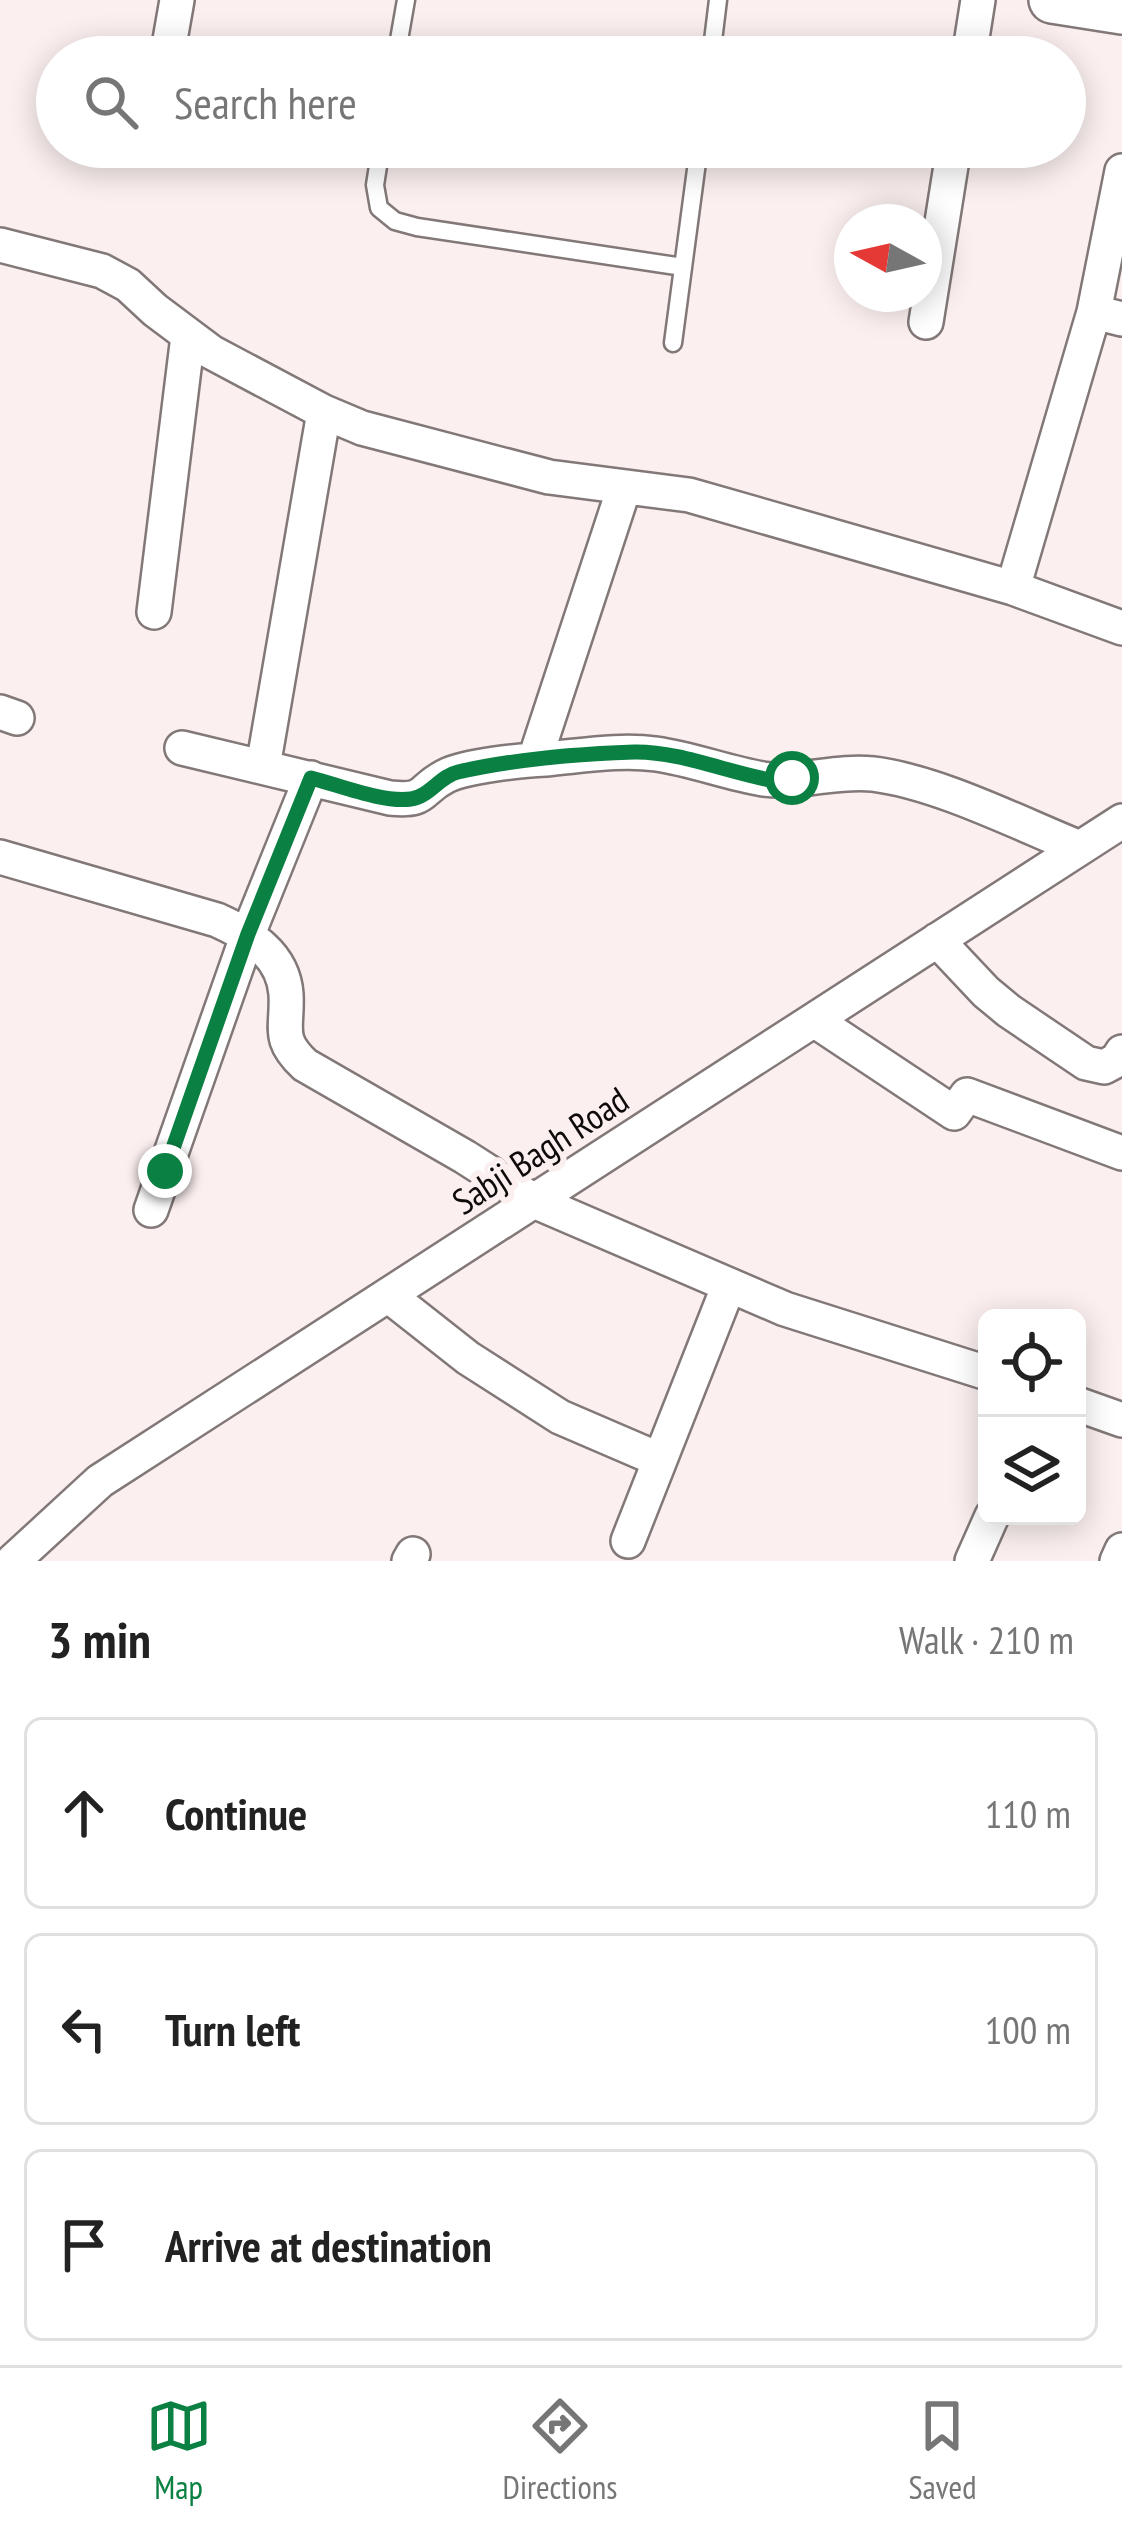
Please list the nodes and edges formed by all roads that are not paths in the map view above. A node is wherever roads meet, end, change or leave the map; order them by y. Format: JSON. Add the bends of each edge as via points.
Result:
{"nodes":[{"id":1,"x":177,"y":0,"type":"edge"},
{"id":2,"x":406,"y":0,"type":"edge"},
{"id":3,"x":718,"y":0,"type":"edge"},
{"id":4,"x":978,"y":0,"type":"edge"},
{"id":5,"x":1052,"y":0,"type":"edge"},
{"id":6,"x":1122,"y":11,"type":"edge"},
{"id":7,"x":170,"y":36,"type":"edge"},
{"id":8,"x":400,"y":36,"type":"edge"},
{"id":9,"x":714,"y":36,"type":"edge"},
{"id":10,"x":972,"y":36,"type":"edge"},
{"id":11,"x":378,"y":168,"type":"edge"},
{"id":12,"x":696,"y":168,"type":"edge"},
{"id":13,"x":951,"y":168,"type":"edge"},
{"id":14,"x":1122,"y":171,"type":"edge"},
{"id":15,"x":0,"y":245,"type":"edge"},
{"id":16,"x":683,"y":268,"type":"junction"},
{"id":17,"x":1108,"y":316,"type":"edge"},
{"id":18,"x":926,"y":322,"type":"dead end"},
{"id":19,"x":188,"y":336,"type":"junction"},
{"id":20,"x":673,"y":343,"type":"dead end"},
{"id":21,"x":324,"y":412,"type":"junction"},
{"id":22,"x":624,"y":488,"type":"junction"},
{"id":23,"x":1013,"y":589,"type":"junction"},
{"id":24,"x":154,"y":612,"type":"dead end"},
{"id":25,"x":1122,"y":628,"type":"edge"},
{"id":26,"x":182,"y":748,"type":"dead end"},
{"id":27,"x":535,"y":759,"type":"junction"},
{"id":28,"x":262,"y":767,"type":"junction"},
{"id":29,"x":311,"y":778,"type":"junction"},
{"id":30,"x":1122,"y":821,"type":"edge"},
{"id":31,"x":1080,"y":848,"type":"junction"},
{"id":32,"x":0,"y":857,"type":"edge"},
{"id":33,"x":248,"y":934,"type":"junction"},
{"id":34,"x":937,"y":940,"type":"junction"},
{"id":35,"x":814,"y":1020,"type":"junction"},
{"id":36,"x":1122,"y":1052,"type":"edge"},
{"id":37,"x":1122,"y":1153,"type":"edge"},
{"id":38,"x":534,"y":1201,"type":"junction"},
{"id":39,"x":152,"y":1210,"type":"dead end"},
{"id":40,"x":729,"y":1285,"type":"junction"},
{"id":41,"x":388,"y":1295,"type":"junction"},
{"id":42,"x":978,"y":1370,"type":"edge"},
{"id":43,"x":1086,"y":1406,"type":"edge"},
{"id":44,"x":1122,"y":1420,"type":"edge"},
{"id":45,"x":660,"y":1460,"type":"junction"},
{"id":46,"x":988,"y":1525,"type":"edge"},
{"id":47,"x":628,"y":1540,"type":"dead end"},
{"id":48,"x":1122,"y":1550,"type":"edge"},
{"id":49,"x":13,"y":1561,"type":"edge"},
{"id":50,"x":972,"y":1561,"type":"edge"},
{"id":51,"x":1118,"y":1561,"type":"edge"}],
"edges":[{"from":1,"to":7,"type":"street"},
{"from":2,"to":8,"type":"lane"},
{"from":3,"to":9,"type":"lane"},
{"from":4,"to":10,"type":"street"},
{"from":5,"to":6,"type":"street"},
{"from":11,"to":16,"type":"lane","via":[[379,208],[395,221]]},
{"from":12,"to":16,"type":"lane"},
{"from":13,"to":18,"type":"street"},
{"from":14,"to":17,"type":"street"},
{"from":15,"to":19,"type":"street","via":[[103,271]]},
{"from":16,"to":20,"type":"lane"},
{"from":17,"to":23,"type":"street"},
{"from":19,"to":21,"type":"street"},
{"from":19,"to":24,"type":"street"},
{"from":21,"to":22,"type":"street","via":[[529,472]]},
{"from":21,"to":28,"type":"street"},
{"from":22,"to":23,"type":"street","via":[[689,495]]},
{"from":22,"to":27,"type":"street"},
{"from":23,"to":25,"type":"street"},
{"from":26,"to":28,"type":"street"},
{"from":27,"to":29,"type":"street","via":[[447,775],[408,800]]},
{"from":27,"to":31,"type":"street","via":[[641,752],[770,780],[839,772],[891,777]]},
{"from":28,"to":29,"type":"street"},
{"from":29,"to":33,"type":"street"},
{"from":30,"to":31,"type":"street","name":"Sabji Bagh Road"},
{"from":31,"to":34,"type":"street","name":"Sabji Bagh Road"},
{"from":32,"to":33,"type":"street"},
{"from":33,"to":38,"type":"street","via":[[281,972],[290,1051]]},
{"from":33,"to":39,"type":"street"},
{"from":34,"to":35,"type":"street","name":"Sabji Bagh Road"},
{"from":34,"to":36,"type":"street","via":[[1009,1011],[1086,1063],[1104,1067]]},
{"from":35,"to":37,"type":"street","via":[[954,1113],[967,1096]]},
{"from":35,"to":38,"type":"street","name":"Sabji Bagh Road"},
{"from":38,"to":40,"type":"street"},
{"from":38,"to":41,"type":"street","name":"Sabji Bagh Road"},
{"from":40,"to":42,"type":"street"},
{"from":40,"to":45,"type":"street"},
{"from":41,"to":45,"type":"street","via":[[560,1418]]},
{"from":41,"to":49,"type":"street","name":"Sabji Bagh Road","via":[[100,1481]]},
{"from":43,"to":44,"type":"street"},
{"from":45,"to":47,"type":"street"},
{"from":46,"to":50,"type":"street"},
{"from":48,"to":51,"type":"street"}]}
